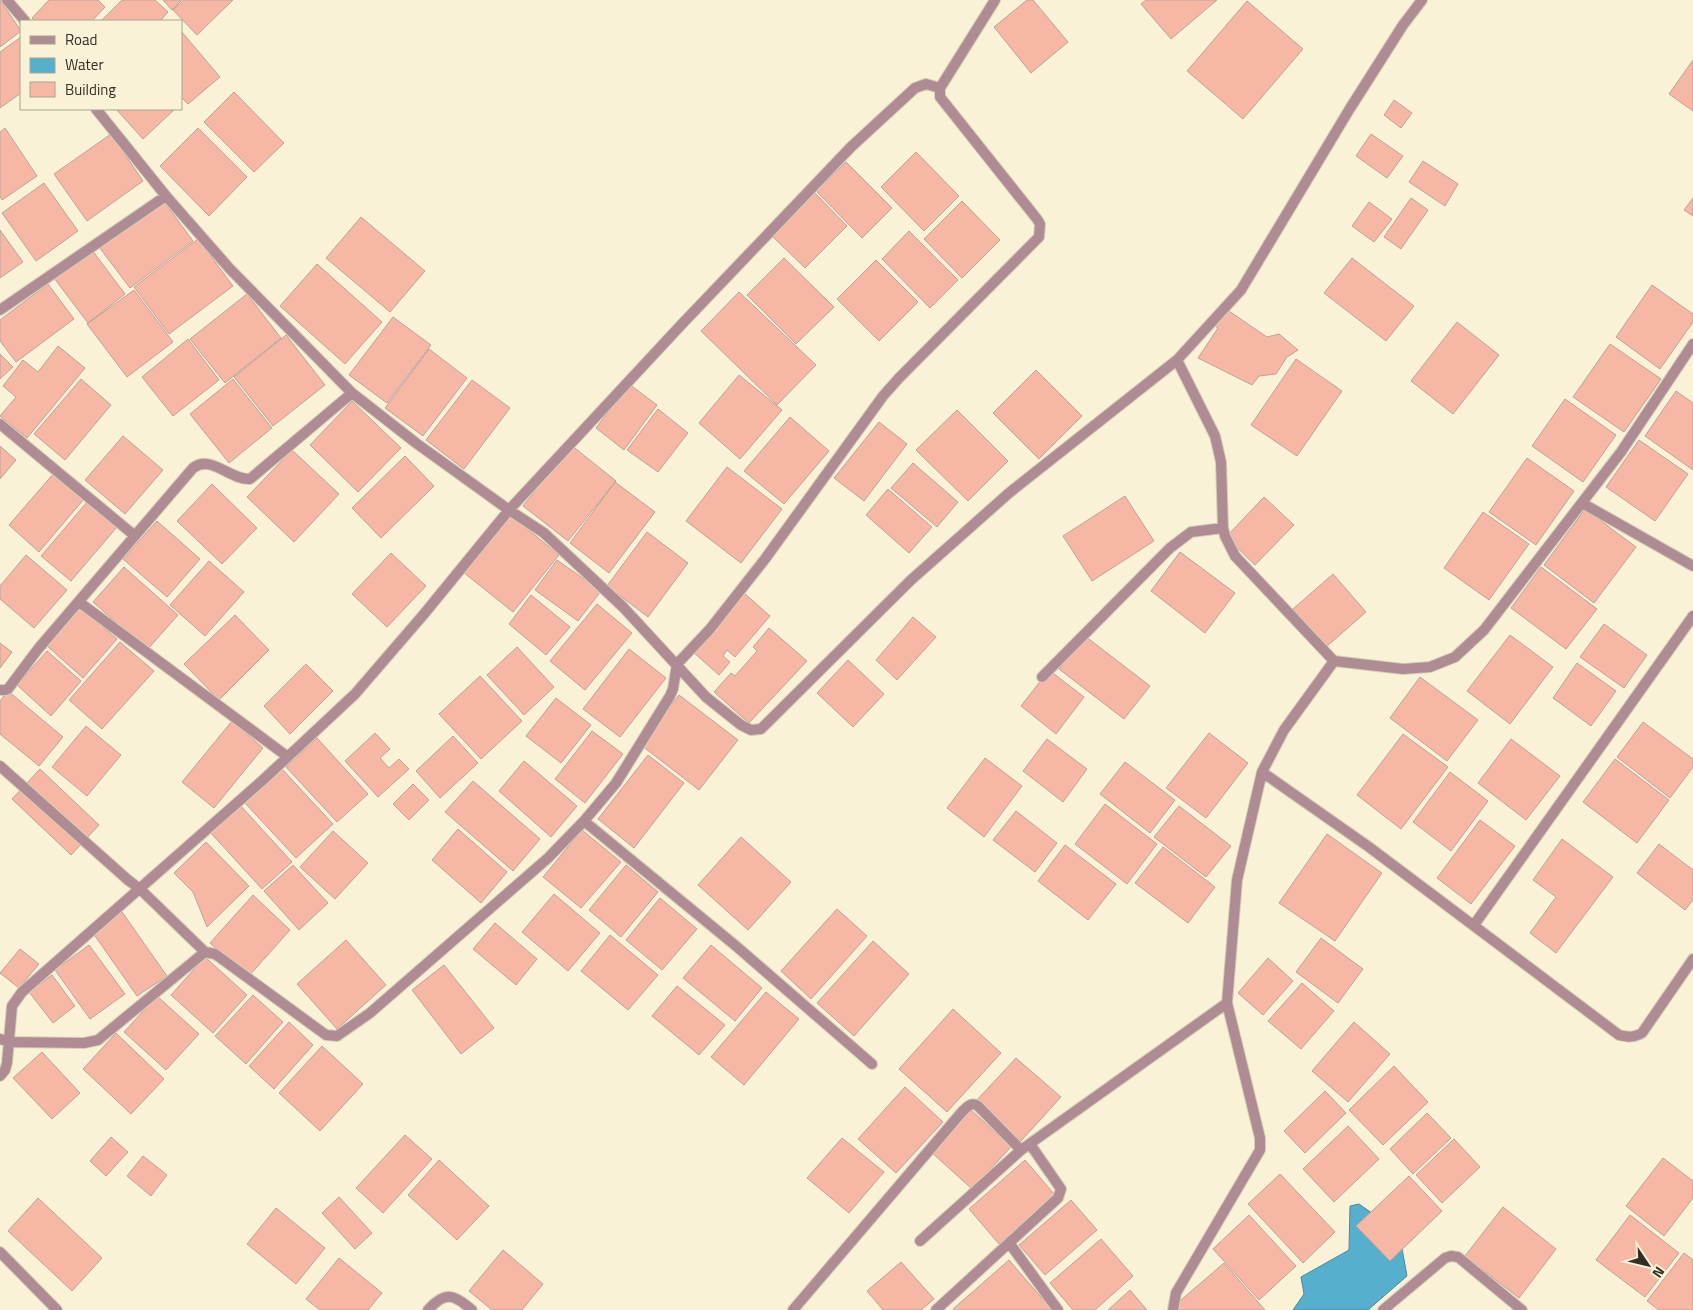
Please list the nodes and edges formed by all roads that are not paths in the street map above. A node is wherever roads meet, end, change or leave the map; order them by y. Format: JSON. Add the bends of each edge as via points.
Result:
{"nodes":[{"id":1,"x":7,"y":0,"type":"edge"},
{"id":2,"x":995,"y":0,"type":"edge"},
{"id":3,"x":1422,"y":0,"type":"edge"},
{"id":4,"x":24,"y":20,"type":"edge"},
{"id":5,"x":940,"y":88,"type":"junction"},
{"id":6,"x":97,"y":110,"type":"edge"},
{"id":7,"x":166,"y":196,"type":"junction"},
{"id":8,"x":0,"y":310,"type":"edge"},
{"id":9,"x":1693,"y":344,"type":"edge"},
{"id":10,"x":1177,"y":360,"type":"junction"},
{"id":11,"x":352,"y":393,"type":"junction"},
{"id":12,"x":0,"y":424,"type":"edge"},
{"id":13,"x":1582,"y":503,"type":"junction"},
{"id":14,"x":509,"y":510,"type":"junction"},
{"id":15,"x":1223,"y":528,"type":"junction"},
{"id":16,"x":134,"y":536,"type":"junction"},
{"id":17,"x":1693,"y":566,"type":"edge"},
{"id":18,"x":79,"y":602,"type":"junction"},
{"id":19,"x":1693,"y":616,"type":"edge"},
{"id":20,"x":1334,"y":661,"type":"junction"},
{"id":21,"x":677,"y":664,"type":"junction"},
{"id":22,"x":1042,"y":677,"type":"dead end"},
{"id":23,"x":0,"y":690,"type":"edge"},
{"id":24,"x":288,"y":757,"type":"junction"},
{"id":25,"x":0,"y":766,"type":"edge"},
{"id":26,"x":1262,"y":772,"type":"junction"},
{"id":27,"x":584,"y":821,"type":"junction"},
{"id":28,"x":140,"y":889,"type":"junction"},
{"id":29,"x":1474,"y":925,"type":"junction"},
{"id":30,"x":206,"y":952,"type":"junction"},
{"id":31,"x":1693,"y":958,"type":"edge"},
{"id":32,"x":1227,"y":1003,"type":"junction"},
{"id":33,"x":5,"y":1041,"type":"edge"},
{"id":34,"x":872,"y":1064,"type":"dead end"},
{"id":35,"x":0,"y":1076,"type":"edge"},
{"id":36,"x":1030,"y":1144,"type":"junction"},
{"id":37,"x":1021,"y":1150,"type":"junction"},
{"id":38,"x":920,"y":1241,"type":"dead end"},
{"id":39,"x":1010,"y":1244,"type":"junction"},
{"id":40,"x":0,"y":1252,"type":"edge"},
{"id":41,"x":57,"y":1310,"type":"edge"},
{"id":42,"x":428,"y":1310,"type":"edge"},
{"id":43,"x":472,"y":1310,"type":"edge"},
{"id":44,"x":793,"y":1310,"type":"edge"},
{"id":45,"x":936,"y":1310,"type":"edge"},
{"id":46,"x":1058,"y":1310,"type":"edge"},
{"id":47,"x":1173,"y":1310,"type":"edge"},
{"id":48,"x":1384,"y":1310,"type":"edge"},
{"id":49,"x":1522,"y":1310,"type":"edge"}],
"edges":[{"from":1,"to":4,"type":"street"},
{"from":2,"to":5,"type":"street"},
{"from":3,"to":10,"type":"street","via":[[1349,110],[1241,290]]},
{"from":5,"to":14,"type":"street","via":[[926,84],[915,88],[851,147]]},
{"from":5,"to":21,"type":"street","via":[[940,97],[1037,219],[1039,237],[883,396],[765,559]]},
{"from":6,"to":7,"type":"street"},
{"from":7,"to":8,"type":"street"},
{"from":7,"to":11,"type":"street","via":[[230,269]]},
{"from":9,"to":13,"type":"street","via":[[1621,452]]},
{"from":10,"to":15,"type":"street","via":[[1215,436],[1221,462]]},
{"from":10,"to":21,"type":"street","via":[[1009,493],[918,574],[761,729],[751,730],[741,725],[706,697]]},
{"from":11,"to":14,"type":"street"},
{"from":11,"to":16,"type":"street","via":[[250,479],[239,478],[210,464],[198,464]]},
{"from":12,"to":16,"type":"street"},
{"from":13,"to":17,"type":"street"},
{"from":13,"to":20,"type":"street","via":[[1484,630],[1455,657],[1430,667],[1403,669]]},
{"from":14,"to":21,"type":"street","via":[[544,533],[623,607]]},
{"from":14,"to":24,"type":"street","via":[[355,694]]},
{"from":15,"to":20,"type":"street","via":[[1235,556]]},
{"from":15,"to":22,"type":"street","via":[[1192,532],[1170,548]]},
{"from":16,"to":18,"type":"street"},
{"from":18,"to":23,"type":"street","via":[[8,689]]},
{"from":18,"to":24,"type":"street"},
{"from":19,"to":29,"type":"street"},
{"from":20,"to":26,"type":"street","via":[[1284,730]]},
{"from":21,"to":27,"type":"street","via":[[670,696],[616,782]]},
{"from":24,"to":28,"type":"street"},
{"from":25,"to":28,"type":"street"},
{"from":26,"to":29,"type":"street"},
{"from":26,"to":32,"type":"street","via":[[1237,880]]},
{"from":27,"to":30,"type":"street","via":[[526,878],[370,1013],[337,1036],[326,1035],[215,954]]},
{"from":27,"to":34,"type":"street"},
{"from":28,"to":30,"type":"street"},
{"from":28,"to":33,"type":"street","via":[[22,992],[12,1006]]},
{"from":29,"to":31,"type":"street","via":[[1619,1035],[1628,1037],[1642,1033]]},
{"from":30,"to":33,"type":"street","via":[[98,1040],[84,1043]]},
{"from":32,"to":36,"type":"street"},
{"from":32,"to":47,"type":"street","via":[[1260,1138],[1260,1150],[1176,1293]]},
{"from":33,"to":35,"type":"street","via":[[7,1066]]},
{"from":36,"to":37,"type":"street"},
{"from":36,"to":39,"type":"street","via":[[1061,1189],[1053,1204]]},
{"from":37,"to":38,"type":"street"},
{"from":37,"to":44,"type":"street","via":[[978,1106],[970,1104]]},
{"from":39,"to":45,"type":"street"},
{"from":39,"to":46,"type":"street"},
{"from":40,"to":41,"type":"street"},
{"from":42,"to":43,"type":"street","via":[[446,1296]]},
{"from":48,"to":49,"type":"street","via":[[1445,1258],[1452,1256]]}]}
